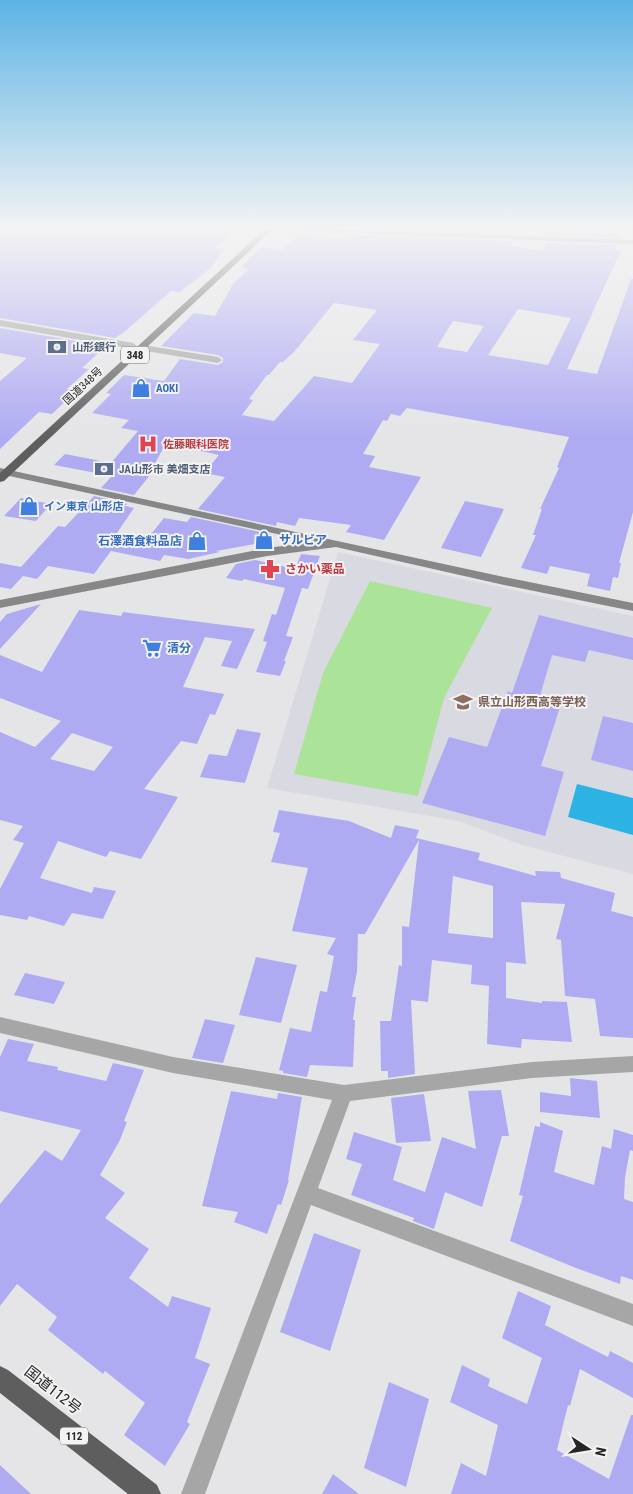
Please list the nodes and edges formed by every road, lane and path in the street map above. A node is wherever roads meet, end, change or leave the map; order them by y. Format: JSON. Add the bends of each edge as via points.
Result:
{"nodes":[{"id":1,"x":188,"y":299,"type":"edge"},
{"id":2,"x":192,"y":299,"type":"edge"},
{"id":3,"x":0,"y":323,"type":"edge"},
{"id":4,"x":138,"y":347,"type":"junction"},
{"id":5,"x":218,"y":360,"type":"dead end"},
{"id":6,"x":2,"y":472,"type":"edge"},
{"id":7,"x":336,"y":543,"type":"junction"},
{"id":8,"x":0,"y":604,"type":"edge"},
{"id":9,"x":633,"y":607,"type":"edge"},
{"id":10,"x":0,"y":1026,"type":"edge"},
{"id":11,"x":633,"y":1064,"type":"edge"},
{"id":12,"x":344,"y":1093,"type":"junction"},
{"id":13,"x":307,"y":1194,"type":"junction"},
{"id":14,"x":633,"y":1315,"type":"edge"},
{"id":15,"x":0,"y":1378,"type":"edge"},
{"id":16,"x":148,"y":1494,"type":"edge"},
{"id":17,"x":193,"y":1494,"type":"edge"}],
"edges":[{"from":1,"to":4,"type":"highway","name":"国道348号","number":"348"},
{"from":2,"to":4,"type":"highway","name":"国道348号","number":"348"},
{"from":3,"to":4,"type":"street"},
{"from":4,"to":5,"type":"street"},
{"from":4,"to":6,"type":"highway","name":"国道348号","number":"348"},
{"from":6,"to":7,"type":"street"},
{"from":7,"to":8,"type":"street","via":[[267,552]]},
{"from":7,"to":9,"type":"street"},
{"from":10,"to":12,"type":"street","via":[[173,1065]]},
{"from":11,"to":12,"type":"street","via":[[532,1070]]},
{"from":12,"to":13,"type":"street"},
{"from":13,"to":14,"type":"street"},
{"from":13,"to":17,"type":"street"},
{"from":15,"to":16,"type":"highway","name":"国道112号","number":"112"}]}
